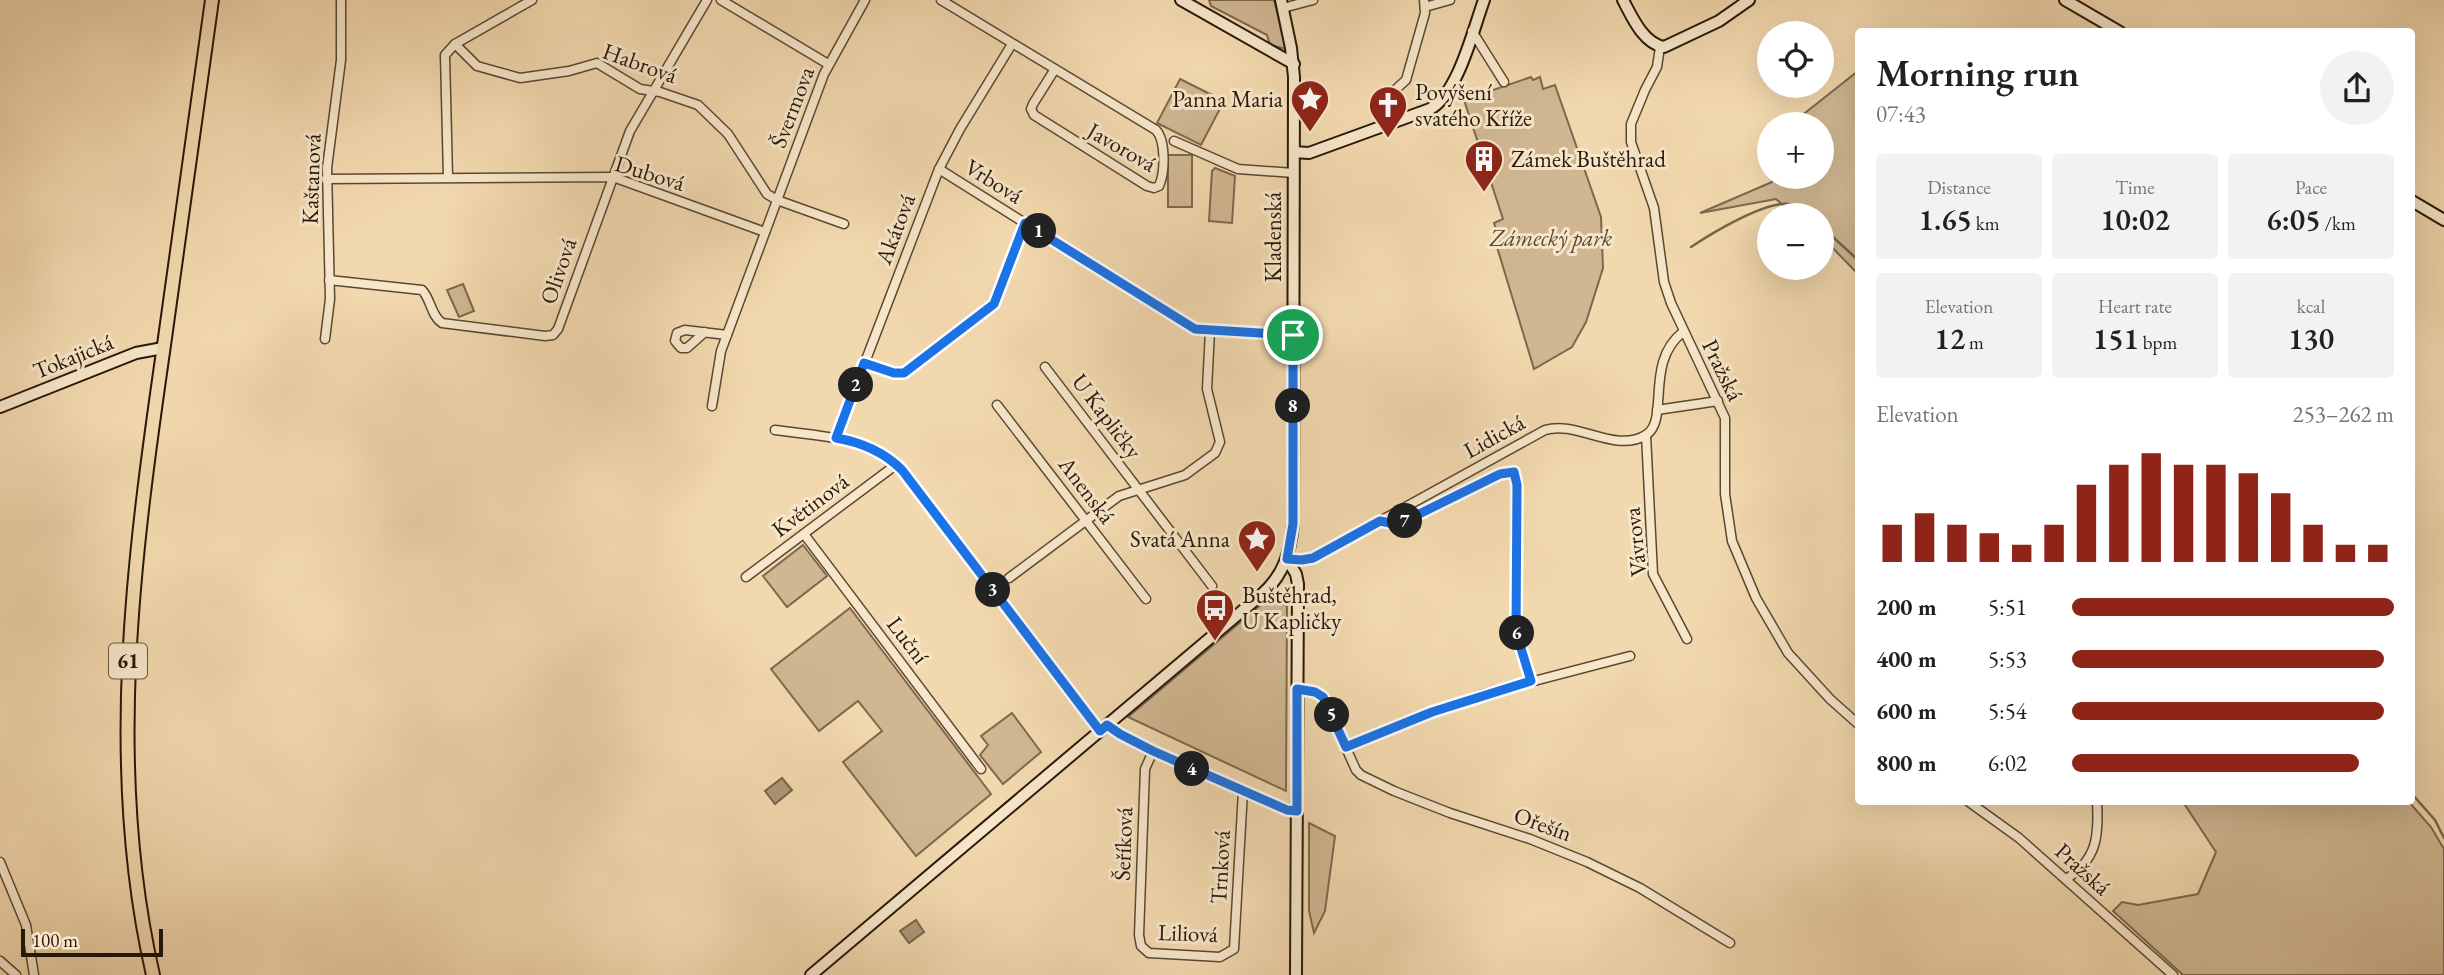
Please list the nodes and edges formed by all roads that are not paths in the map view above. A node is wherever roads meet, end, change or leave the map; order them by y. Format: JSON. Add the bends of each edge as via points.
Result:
{"nodes":[{"id":1,"x":212,"y":0,"type":"edge"},
{"id":2,"x":341,"y":0,"type":"edge"},
{"id":3,"x":532,"y":0,"type":"edge"},
{"id":4,"x":707,"y":0,"type":"edge"},
{"id":5,"x":721,"y":0,"type":"edge"},
{"id":6,"x":865,"y":0,"type":"edge"},
{"id":7,"x":941,"y":0,"type":"edge"},
{"id":8,"x":1181,"y":0,"type":"edge"},
{"id":9,"x":1313,"y":0,"type":"edge"},
{"id":10,"x":1450,"y":0,"type":"edge"},
{"id":11,"x":1484,"y":0,"type":"edge"},
{"id":12,"x":1623,"y":0,"type":"edge"},
{"id":13,"x":1748,"y":0,"type":"edge"},
{"id":14,"x":2065,"y":0,"type":"edge"},
{"id":15,"x":1282,"y":4,"type":"edge"},
{"id":16,"x":1425,"y":4,"type":"edge"},
{"id":17,"x":2113,"y":28,"type":"edge"},
{"id":18,"x":1472,"y":31,"type":"junction"},
{"id":19,"x":455,"y":44,"type":"junction"},
{"id":20,"x":1012,"y":44,"type":"junction"},
{"id":21,"x":1660,"y":47,"type":"junction"},
{"id":22,"x":828,"y":64,"type":"junction"},
{"id":23,"x":1294,"y":64,"type":"junction"},
{"id":24,"x":1055,"y":69,"type":"junction"},
{"id":25,"x":1504,"y":82,"type":"dead end"},
{"id":26,"x":653,"y":91,"type":"junction"},
{"id":27,"x":1396,"y":121,"type":"junction"},
{"id":28,"x":1174,"y":141,"type":"dead end"},
{"id":29,"x":1294,"y":152,"type":"junction"},
{"id":30,"x":939,"y":169,"type":"junction"},
{"id":31,"x":1294,"y":173,"type":"junction"},
{"id":32,"x":448,"y":177,"type":"junction"},
{"id":33,"x":612,"y":177,"type":"junction"},
{"id":34,"x":326,"y":179,"type":"junction"},
{"id":35,"x":777,"y":200,"type":"junction"},
{"id":36,"x":2415,"y":203,"type":"edge"},
{"id":37,"x":2444,"y":220,"type":"edge"},
{"id":38,"x":1025,"y":223,"type":"junction"},
{"id":39,"x":844,"y":224,"type":"dead end"},
{"id":40,"x":765,"y":233,"type":"junction"},
{"id":41,"x":329,"y":280,"type":"junction"},
{"id":42,"x":1210,"y":331,"type":"junction"},
{"id":43,"x":705,"y":332,"type":"dead end"},
{"id":44,"x":1683,"y":332,"type":"junction"},
{"id":45,"x":727,"y":335,"type":"junction"},
{"id":46,"x":1293,"y":335,"type":"junction"},
{"id":47,"x":325,"y":339,"type":"dead end"},
{"id":48,"x":163,"y":348,"type":"junction"},
{"id":49,"x":864,"y":363,"type":"junction"},
{"id":50,"x":1045,"y":367,"type":"dead end"},
{"id":51,"x":1718,"y":401,"type":"junction"},
{"id":52,"x":997,"y":405,"type":"dead end"},
{"id":53,"x":712,"y":406,"type":"dead end"},
{"id":54,"x":0,"y":407,"type":"edge"},
{"id":55,"x":1657,"y":410,"type":"junction"},
{"id":56,"x":775,"y":430,"type":"dead end"},
{"id":57,"x":1646,"y":435,"type":"junction"},
{"id":58,"x":836,"y":438,"type":"junction"},
{"id":59,"x":897,"y":464,"type":"junction"},
{"id":60,"x":1138,"y":489,"type":"junction"},
{"id":61,"x":1086,"y":520,"type":"junction"},
{"id":62,"x":1380,"y":521,"type":"junction"},
{"id":63,"x":804,"y":534,"type":"junction"},
{"id":64,"x":1287,"y":559,"type":"junction"},
{"id":65,"x":746,"y":577,"type":"dead end"},
{"id":66,"x":1009,"y":578,"type":"dead end"},
{"id":67,"x":1212,"y":586,"type":"dead end"},
{"id":68,"x":1146,"y":599,"type":"dead end"},
{"id":69,"x":1687,"y":639,"type":"dead end"},
{"id":70,"x":1630,"y":656,"type":"dead end"},
{"id":71,"x":1531,"y":681,"type":"junction"},
{"id":72,"x":1297,"y":689,"type":"junction"},
{"id":73,"x":1855,"y":721,"type":"edge"},
{"id":74,"x":1103,"y":728,"type":"junction"},
{"id":75,"x":1346,"y":747,"type":"junction"},
{"id":76,"x":1153,"y":751,"type":"junction"},
{"id":77,"x":981,"y":769,"type":"dead end"},
{"id":78,"x":1243,"y":791,"type":"junction"},
{"id":79,"x":1973,"y":805,"type":"edge"},
{"id":80,"x":2097,"y":805,"type":"edge"},
{"id":81,"x":1297,"y":811,"type":"junction"},
{"id":82,"x":0,"y":862,"type":"edge"},
{"id":83,"x":2066,"y":879,"type":"junction"},
{"id":84,"x":1140,"y":941,"type":"joint"},
{"id":85,"x":1730,"y":943,"type":"dead end"},
{"id":86,"x":1235,"y":945,"type":"joint"},
{"id":87,"x":0,"y":961,"type":"edge"},
{"id":88,"x":16,"y":975,"type":"edge"},
{"id":89,"x":34,"y":975,"type":"edge"},
{"id":90,"x":153,"y":975,"type":"edge"},
{"id":91,"x":811,"y":975,"type":"edge"},
{"id":92,"x":1296,"y":975,"type":"edge"},
{"id":93,"x":2173,"y":975,"type":"edge"}],
"edges":[{"from":1,"to":48,"type":"main road","number":"61"},
{"from":2,"to":34,"type":"street","name":"Kaštanová","via":[[341,60]]},
{"from":3,"to":19,"type":"street"},
{"from":4,"to":26,"type":"street","name":"Olivová"},
{"from":5,"to":22,"type":"street"},
{"from":6,"to":22,"type":"street","name":"Švermova"},
{"from":7,"to":20,"type":"street","name":"Javorová"},
{"from":8,"to":23,"type":"street"},
{"from":9,"to":15,"type":"street"},
{"from":10,"to":16,"type":"street"},
{"from":11,"to":18,"type":"street"},
{"from":12,"to":21,"type":"street","via":[[1641,30]]},
{"from":13,"to":21,"type":"street","via":[[1706,28]]},
{"from":14,"to":17,"type":"street"},
{"from":15,"to":23,"type":"street","name":"Kladenská"},
{"from":16,"to":27,"type":"street","via":[[1406,80],[1395,90]]},
{"from":18,"to":25,"type":"street"},
{"from":18,"to":27,"type":"street","via":[[1452,87],[1442,101]]},
{"from":19,"to":26,"type":"street","name":"Habrová","via":[[477,66],[520,78],[597,63],[640,89]]},
{"from":19,"to":32,"type":"street","via":[[445,55]]},
{"from":20,"to":24,"type":"street","name":"Javorová"},
{"from":20,"to":30,"type":"street","name":"Akátová"},
{"from":21,"to":44,"type":"street","name":"Pražská","via":[[1657,67],[1630,135],[1654,208],[1667,291]]},
{"from":22,"to":35,"type":"street","name":"Švermova"},
{"from":23,"to":29,"type":"street","name":"Kladenská"},
{"from":24,"to":24,"type":"street","name":"Javorová","via":[[1158,132],[1163,142],[1159,186],[1147,186],[1034,115],[1033,104]]},
{"from":26,"to":33,"type":"street","name":"Olivová","via":[[629,131]]},
{"from":26,"to":35,"type":"street","name":"Habrová","via":[[704,109],[728,134],[764,191]]},
{"from":27,"to":29,"type":"street","via":[[1309,153]]},
{"from":28,"to":31,"type":"street","name":"Javorová","via":[[1235,168]]},
{"from":29,"to":31,"type":"street","name":"Kladenská"},
{"from":30,"to":38,"type":"street","name":"Vrbová"},
{"from":30,"to":49,"type":"street","name":"Akátová"},
{"from":31,"to":46,"type":"street","name":"Kladenská"},
{"from":32,"to":33,"type":"street","name":"Dubová"},
{"from":32,"to":34,"type":"street","name":"Dubová"},
{"from":33,"to":40,"type":"street","name":"Dubová"},
{"from":33,"to":41,"type":"street","name":"Olivová","via":[[558,329],[550,336],[442,323],[422,290]]},
{"from":34,"to":41,"type":"street","name":"Kaštanová"},
{"from":35,"to":39,"type":"street"},
{"from":35,"to":40,"type":"street","name":"Švermova"},
{"from":36,"to":37,"type":"street"},
{"from":38,"to":42,"type":"street","name":"Vrbová","via":[[1190,327]]},
{"from":38,"to":49,"type":"street","via":[[991,306],[904,373]]},
{"from":40,"to":45,"type":"street"},
{"from":41,"to":47,"type":"street","name":"Kaštanová"},
{"from":42,"to":46,"type":"street","name":"Vrbová"},
{"from":42,"to":60,"type":"street","name":"U Kapličky","via":[[1207,389],[1220,446],[1181,478]]},
{"from":43,"to":45,"type":"street"},
{"from":44,"to":51,"type":"street","name":"Pražská"},
{"from":44,"to":55,"type":"street","via":[[1671,342],[1662,360]]},
{"from":45,"to":53,"type":"street"},
{"from":46,"to":64,"type":"street","name":"Kladenská","via":[[1293,524]]},
{"from":48,"to":54,"type":"street","name":"Tokajická","via":[[136,353]]},
{"from":48,"to":90,"type":"main road","number":"61","via":[[142,504],[128,668],[130,835]]},
{"from":49,"to":58,"type":"street","name":"Akátová"},
{"from":50,"to":60,"type":"street","name":"U Kapličky"},
{"from":51,"to":55,"type":"street"},
{"from":51,"to":73,"type":"street","name":"Pražská","via":[[1726,424],[1727,515],[1743,571],[1794,660]]},
{"from":52,"to":61,"type":"street","name":"Anenská"},
{"from":55,"to":57,"type":"street","via":[[1655,424]]},
{"from":56,"to":58,"type":"street"},
{"from":57,"to":62,"type":"street","name":"Lidická","via":[[1624,440],[1558,428],[1545,430]]},
{"from":57,"to":69,"type":"street","name":"Vávrova","via":[[1653,574]]},
{"from":58,"to":59,"type":"street","via":[[871,449]]},
{"from":59,"to":63,"type":"street","name":"Květinová"},
{"from":59,"to":74,"type":"street"},
{"from":60,"to":61,"type":"street","name":"U Kapličky","via":[[1119,496]]},
{"from":60,"to":67,"type":"street","name":"U Kapličky"},
{"from":61,"to":66,"type":"street","name":"U Kapličky"},
{"from":61,"to":68,"type":"street","name":"Anenská"},
{"from":62,"to":64,"type":"street","name":"Lidická","via":[[1313,558]]},
{"from":62,"to":71,"type":"street","name":"Lidická","via":[[1405,521],[1500,474],[1514,472],[1516,632]]},
{"from":63,"to":65,"type":"street","name":"Květinová"},
{"from":63,"to":77,"type":"street","name":"Luční"},
{"from":64,"to":72,"type":"street","via":[[1298,583]]},
{"from":64,"to":74,"type":"street","via":[[1267,590]]},
{"from":70,"to":71,"type":"street"},
{"from":71,"to":75,"type":"street","via":[[1442,709]]},
{"from":72,"to":75,"type":"street","name":"Ořešín","via":[[1323,697]]},
{"from":72,"to":81,"type":"street"},
{"from":74,"to":76,"type":"street"},
{"from":74,"to":91,"type":"street"},
{"from":75,"to":85,"type":"street","name":"Ořešín","via":[[1358,773],[1368,780],[1587,862]]},
{"from":76,"to":78,"type":"street"},
{"from":76,"to":84,"type":"street","name":"Šeříková","via":[[1145,769]]},
{"from":78,"to":81,"type":"street"},
{"from":78,"to":86,"type":"street","name":"Trnková"},
{"from":79,"to":83,"type":"street","name":"Pražská"},
{"from":80,"to":83,"type":"street","via":[[2091,856]]},
{"from":81,"to":92,"type":"street"},
{"from":82,"to":89,"type":"street","via":[[26,925]]},
{"from":83,"to":93,"type":"street","name":"Pražská"},
{"from":84,"to":86,"type":"street","name":"Liliová","via":[[1154,954],[1220,957]]},
{"from":87,"to":88,"type":"street"}]}
